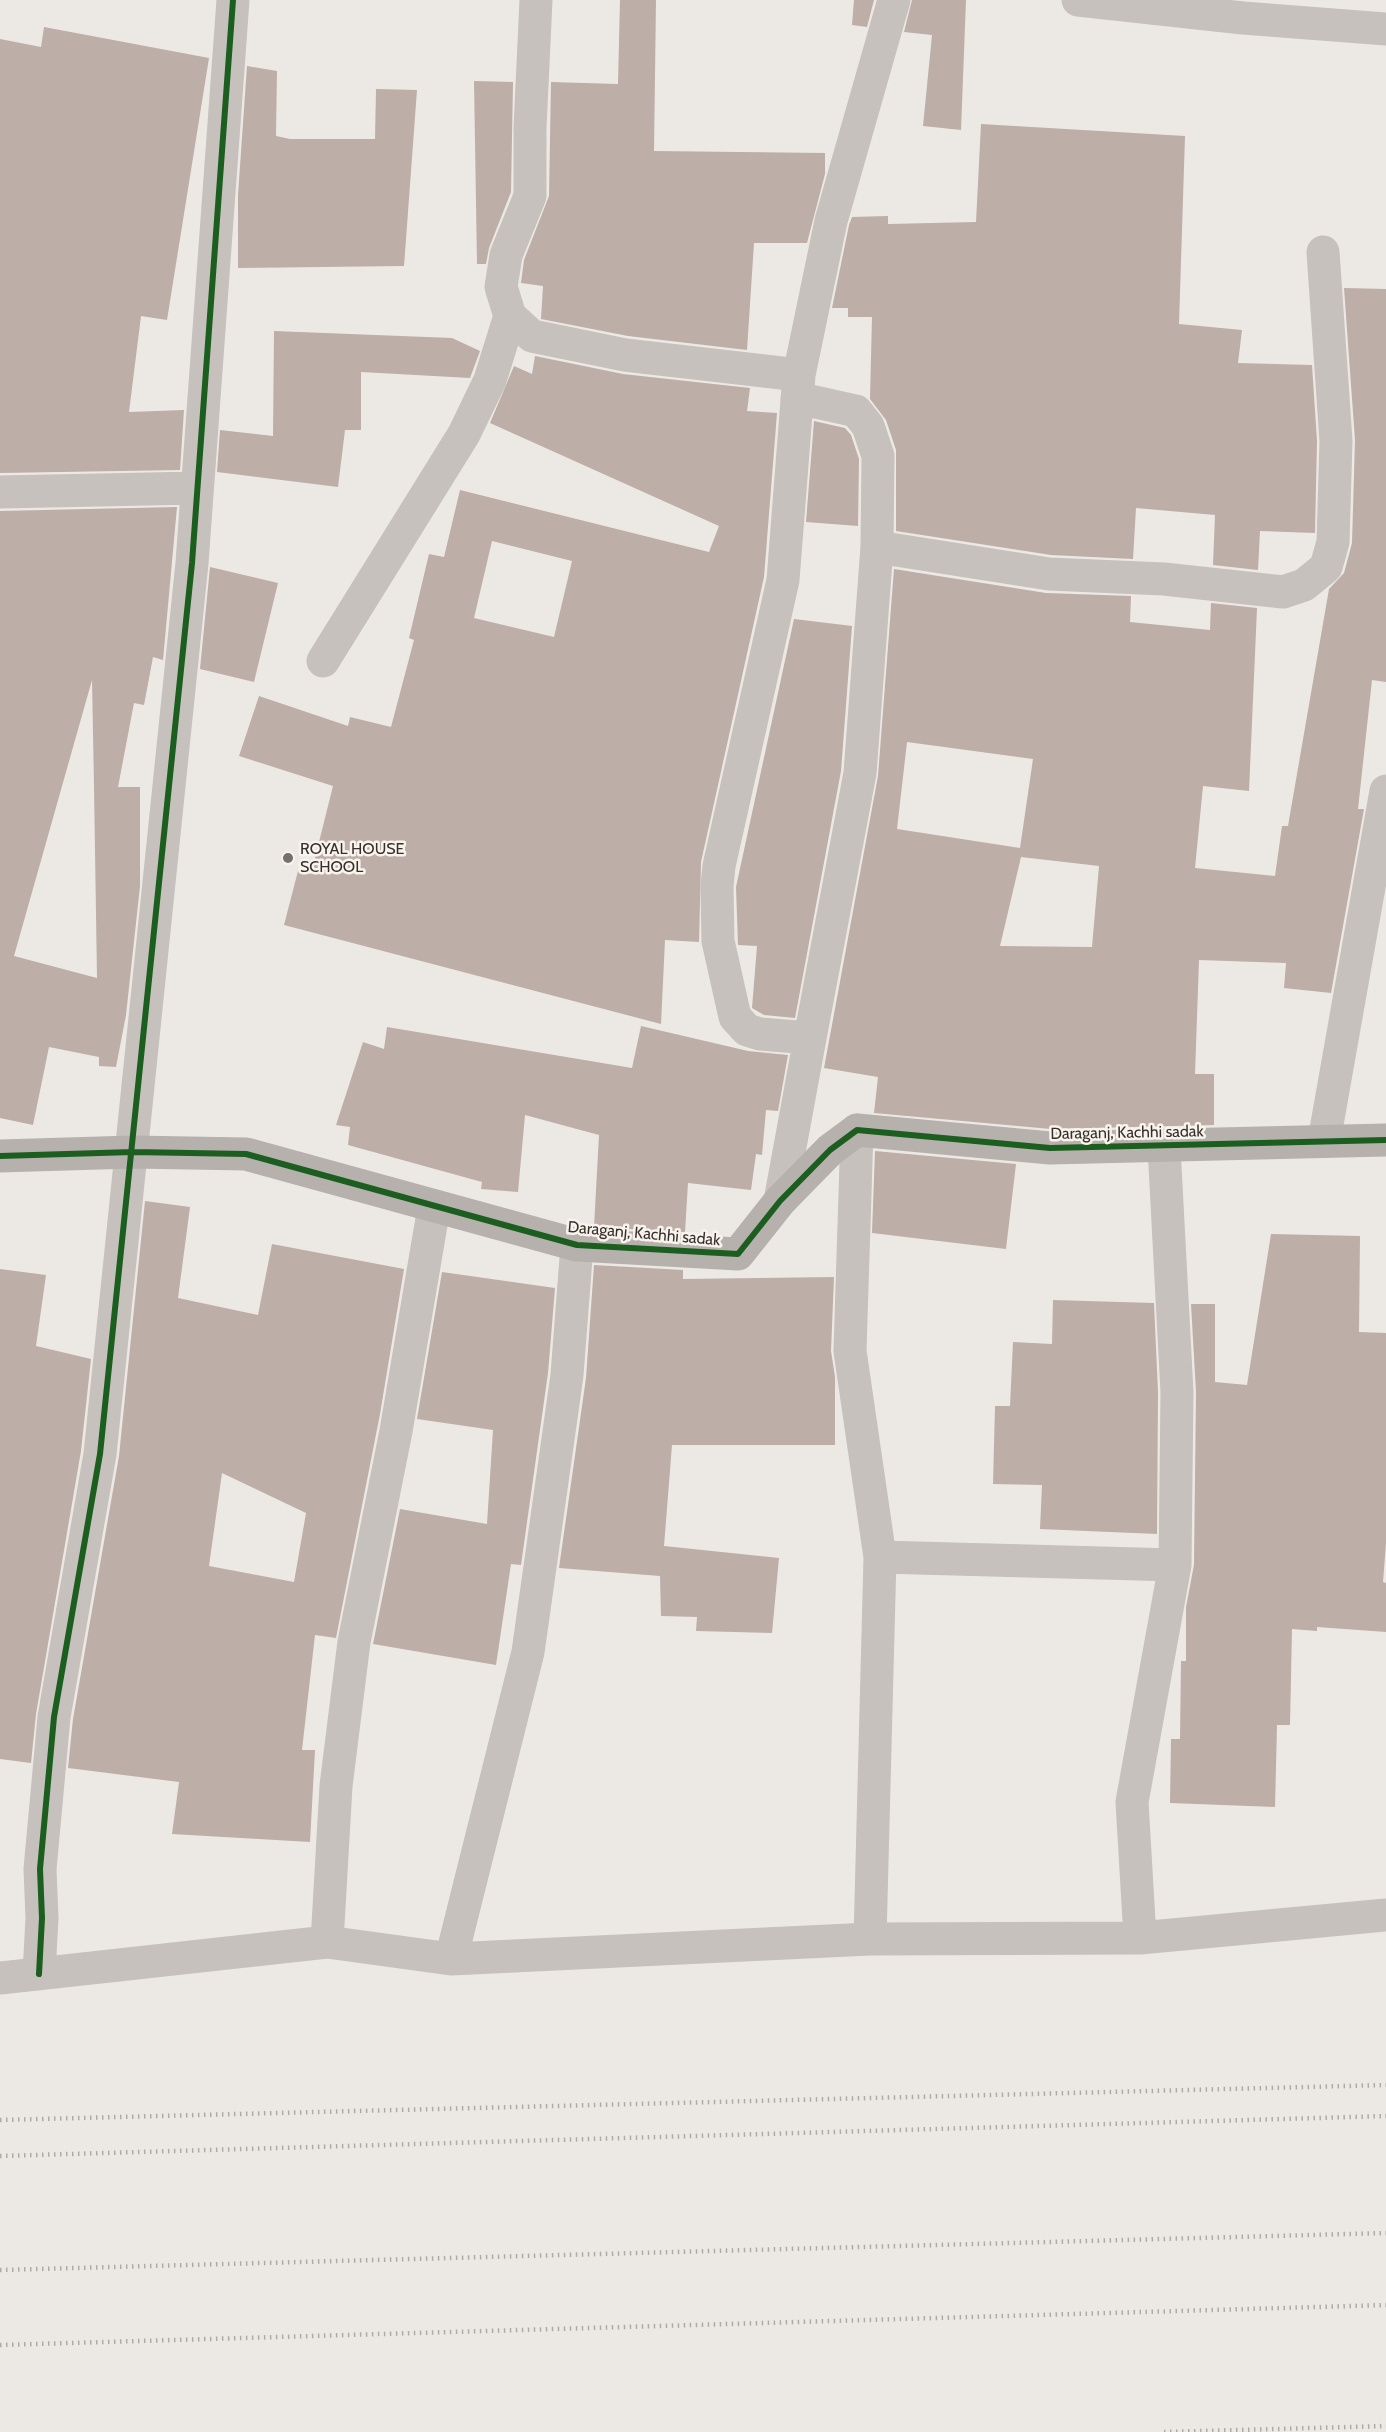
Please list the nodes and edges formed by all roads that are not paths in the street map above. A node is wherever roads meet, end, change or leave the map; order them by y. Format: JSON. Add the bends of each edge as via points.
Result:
{"nodes":[{"id":1,"x":233,"y":0,"type":"edge"},
{"id":2,"x":536,"y":0,"type":"edge"},
{"id":3,"x":894,"y":0,"type":"edge"},
{"id":4,"x":1078,"y":0,"type":"edge"},
{"id":5,"x":1386,"y":29,"type":"edge"},
{"id":6,"x":1323,"y":252,"type":"dead end"},
{"id":7,"x":510,"y":316,"type":"junction"},
{"id":8,"x":798,"y":387,"type":"junction"},
{"id":9,"x":197,"y":488,"type":"junction"},
{"id":10,"x":0,"y":492,"type":"edge"},
{"id":11,"x":878,"y":547,"type":"junction"},
{"id":12,"x":323,"y":661,"type":"dead end"},
{"id":13,"x":1386,"y":790,"type":"edge"},
{"id":14,"x":810,"y":1038,"type":"junction"},
{"id":15,"x":857,"y":1130,"type":"junction"},
{"id":16,"x":1386,"y":1140,"type":"edge"},
{"id":17,"x":1324,"y":1141,"type":"junction"},
{"id":18,"x":1164,"y":1147,"type":"junction"},
{"id":19,"x":133,"y":1152,"type":"junction"},
{"id":20,"x":0,"y":1156,"type":"edge"},
{"id":21,"x":780,"y":1202,"type":"junction"},
{"id":22,"x":434,"y":1207,"type":"junction"},
{"id":23,"x":577,"y":1245,"type":"junction"},
{"id":24,"x":880,"y":1557,"type":"junction"},
{"id":25,"x":1175,"y":1565,"type":"junction"},
{"id":26,"x":1386,"y":1915,"type":"edge"},
{"id":27,"x":1140,"y":1938,"type":"junction"},
{"id":28,"x":870,"y":1939,"type":"junction"},
{"id":29,"x":327,"y":1942,"type":"junction"},
{"id":30,"x":451,"y":1959,"type":"junction"},
{"id":31,"x":39,"y":1974,"type":"junction"},
{"id":32,"x":0,"y":1978,"type":"edge"}],
"edges":[{"from":1,"to":9,"type":"street"},
{"from":2,"to":7,"type":"street","via":[[530,196],[506,255],[501,287]]},
{"from":3,"to":8,"type":"street","via":[[831,221]]},
{"from":4,"to":5,"type":"street"},
{"from":6,"to":11,"type":"street","via":[[1336,441],[1333,542],[1326,567],[1304,585],[1283,592],[1164,579],[1049,574]]},
{"from":7,"to":8,"type":"street","via":[[532,336]]},
{"from":7,"to":12,"type":"street","via":[[490,380],[464,434]]},
{"from":8,"to":11,"type":"street","via":[[856,411],[868,426],[878,456]]},
{"from":8,"to":14,"type":"street","via":[[783,580],[719,866],[718,941],[735,1017],[747,1030]]},
{"from":9,"to":10,"type":"street"},
{"from":9,"to":19,"type":"street"},
{"from":11,"to":14,"type":"street","via":[[860,773]]},
{"from":13,"to":17,"type":"street"},
{"from":14,"to":21,"type":"street"},
{"from":15,"to":18,"type":"street","name":"Daraganj, Kachhi sadak","via":[[1050,1148]]},
{"from":15,"to":21,"type":"street","name":"Daraganj, Kachhi sadak","via":[[830,1150]]},
{"from":15,"to":24,"type":"street","via":[[850,1351]]},
{"from":16,"to":17,"type":"street","name":"Daraganj, Kachhi sadak"},
{"from":17,"to":18,"type":"street","name":"Daraganj, Kachhi sadak"},
{"from":18,"to":25,"type":"street","via":[[1177,1392]]},
{"from":19,"to":20,"type":"street","name":"Daraganj, Kachhi sadak"},
{"from":19,"to":22,"type":"street","name":"Daraganj, Kachhi sadak","via":[[246,1154]]},
{"from":19,"to":31,"type":"street","via":[[100,1454],[54,1717],[40,1869]]},
{"from":21,"to":23,"type":"street","name":"Daraganj, Kachhi sadak","via":[[738,1254]]},
{"from":22,"to":23,"type":"street","name":"Daraganj, Kachhi sadak"},
{"from":22,"to":29,"type":"street","via":[[396,1431],[354,1641],[336,1786]]},
{"from":23,"to":30,"type":"street","via":[[567,1375],[528,1652]]},
{"from":24,"to":25,"type":"street"},
{"from":24,"to":28,"type":"street"},
{"from":25,"to":27,"type":"street","via":[[1132,1802]]},
{"from":26,"to":27,"type":"street"},
{"from":27,"to":28,"type":"street"},
{"from":28,"to":30,"type":"street"},
{"from":29,"to":30,"type":"street"},
{"from":29,"to":31,"type":"street"},
{"from":31,"to":32,"type":"street"}]}
